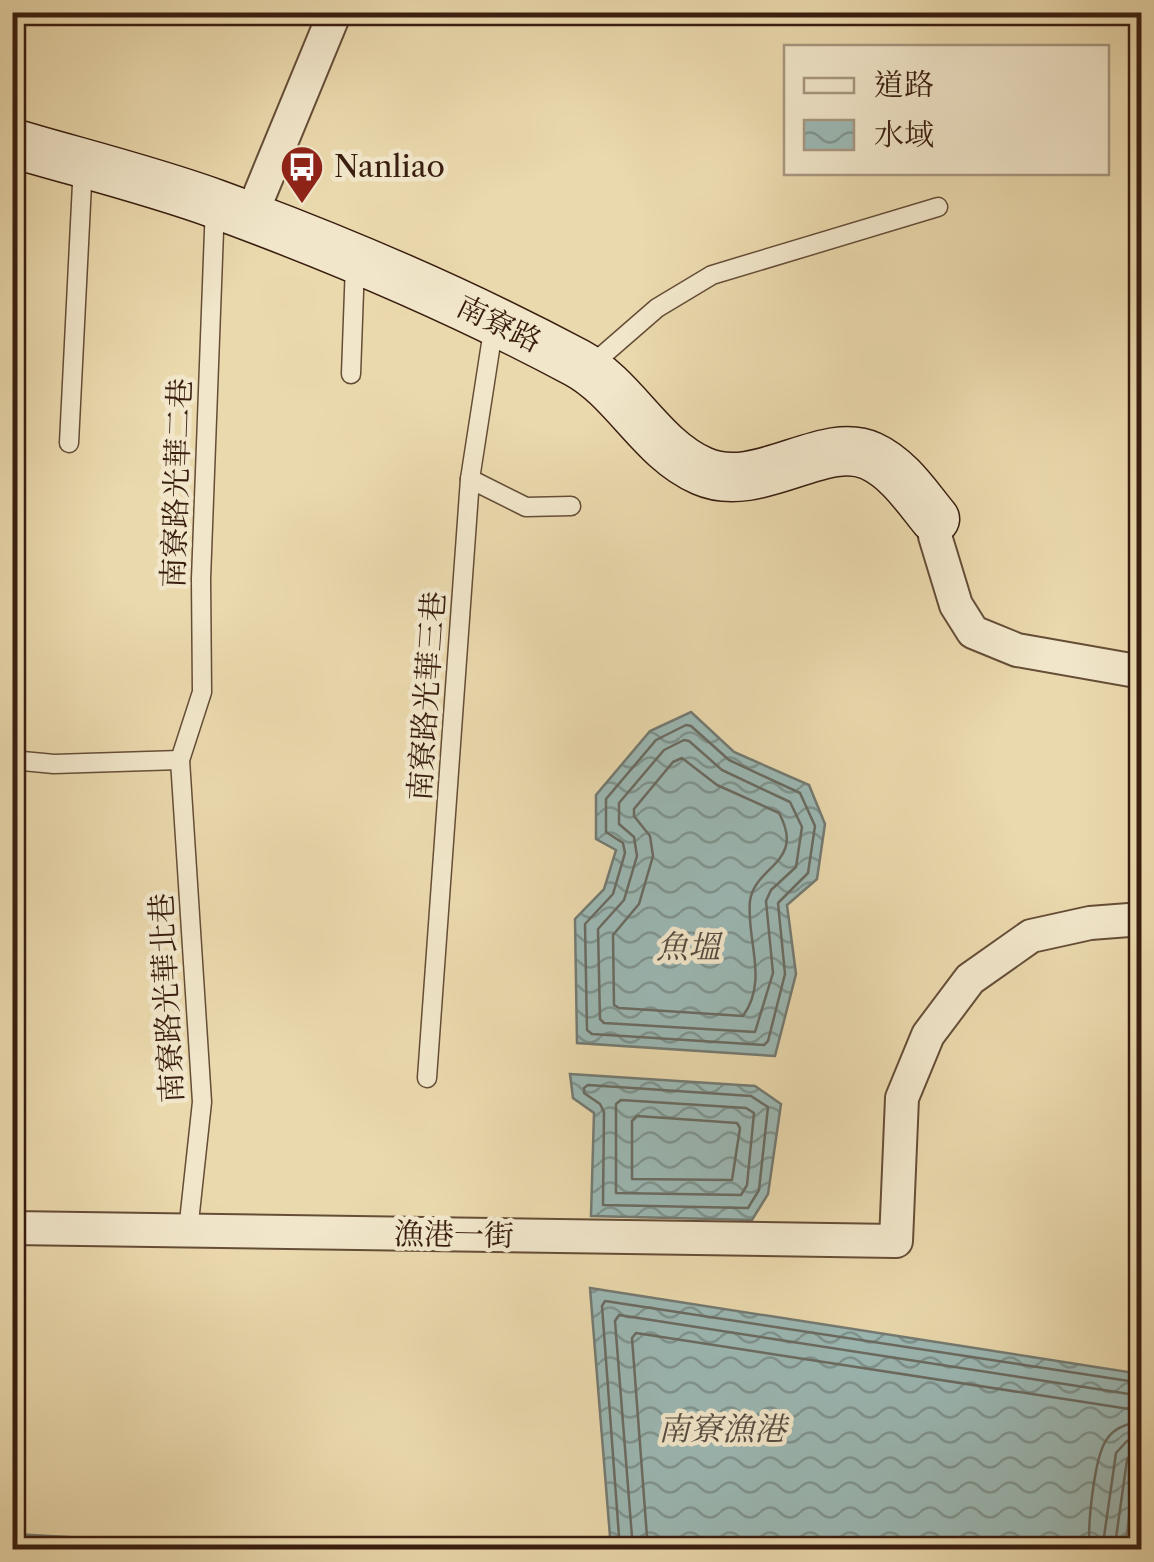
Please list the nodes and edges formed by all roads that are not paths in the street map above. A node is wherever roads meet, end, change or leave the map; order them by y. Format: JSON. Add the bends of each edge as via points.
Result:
{"nodes":[{"id":1,"x":335,"y":12,"type":"edge"},
{"id":2,"x":12,"y":143,"type":"edge"},
{"id":3,"x":83,"y":164,"type":"junction"},
{"id":4,"x":938,"y":207,"type":"dead end"},
{"id":5,"x":232,"y":211,"type":"junction"},
{"id":6,"x":356,"y":260,"type":"junction"},
{"id":7,"x":494,"y":318,"type":"junction"},
{"id":8,"x":588,"y":369,"type":"junction"},
{"id":9,"x":351,"y":374,"type":"dead end"},
{"id":10,"x":69,"y":443,"type":"dead end"},
{"id":11,"x":470,"y":479,"type":"junction"},
{"id":12,"x":571,"y":506,"type":"dead end"},
{"id":13,"x":935,"y":519,"type":"joint"},
{"id":14,"x":1142,"y":672,"type":"edge"},
{"id":15,"x":12,"y":760,"type":"edge"},
{"id":16,"x":180,"y":760,"type":"junction"},
{"id":17,"x":1142,"y":919,"type":"edge"},
{"id":18,"x":427,"y":1078,"type":"dead end"},
{"id":19,"x":12,"y":1228,"type":"edge"},
{"id":20,"x":188,"y":1231,"type":"junction"}],
"edges":[{"from":1,"to":5,"type":"street"},
{"from":2,"to":3,"type":"street","name":"南寮路"},
{"from":3,"to":5,"type":"street","name":"南寮路"},
{"from":3,"to":10,"type":"lane"},
{"from":4,"to":8,"type":"lane","via":[[712,276],[657,308]]},
{"from":5,"to":6,"type":"street","name":"南寮路"},
{"from":5,"to":16,"type":"lane","name":"南寮路光華二巷","via":[[201,579],[202,692]]},
{"from":6,"to":7,"type":"street","name":"南寮路"},
{"from":6,"to":9,"type":"lane"},
{"from":7,"to":8,"type":"street","name":"南寮路"},
{"from":7,"to":11,"type":"lane","name":"南寮路光華三巷"},
{"from":8,"to":13,"type":"street","name":"南寮路","via":[[692,467],[718,478],[744,478],[839,452],[868,454],[900,476]]},
{"from":11,"to":12,"type":"lane","via":[[526,507]]},
{"from":11,"to":18,"type":"lane","name":"南寮路光華三巷"},
{"from":13,"to":14,"type":"street","via":[[956,605],[973,632],[1017,650]]},
{"from":15,"to":16,"type":"lane"},
{"from":16,"to":20,"type":"lane","name":"南寮路光華北巷","via":[[202,1102]]},
{"from":17,"to":20,"type":"street","name":"漁港一街","via":[[1032,936],[970,979],[928,1035],[902,1098],[896,1241]]},
{"from":19,"to":20,"type":"street","name":"漁港一街"}]}
